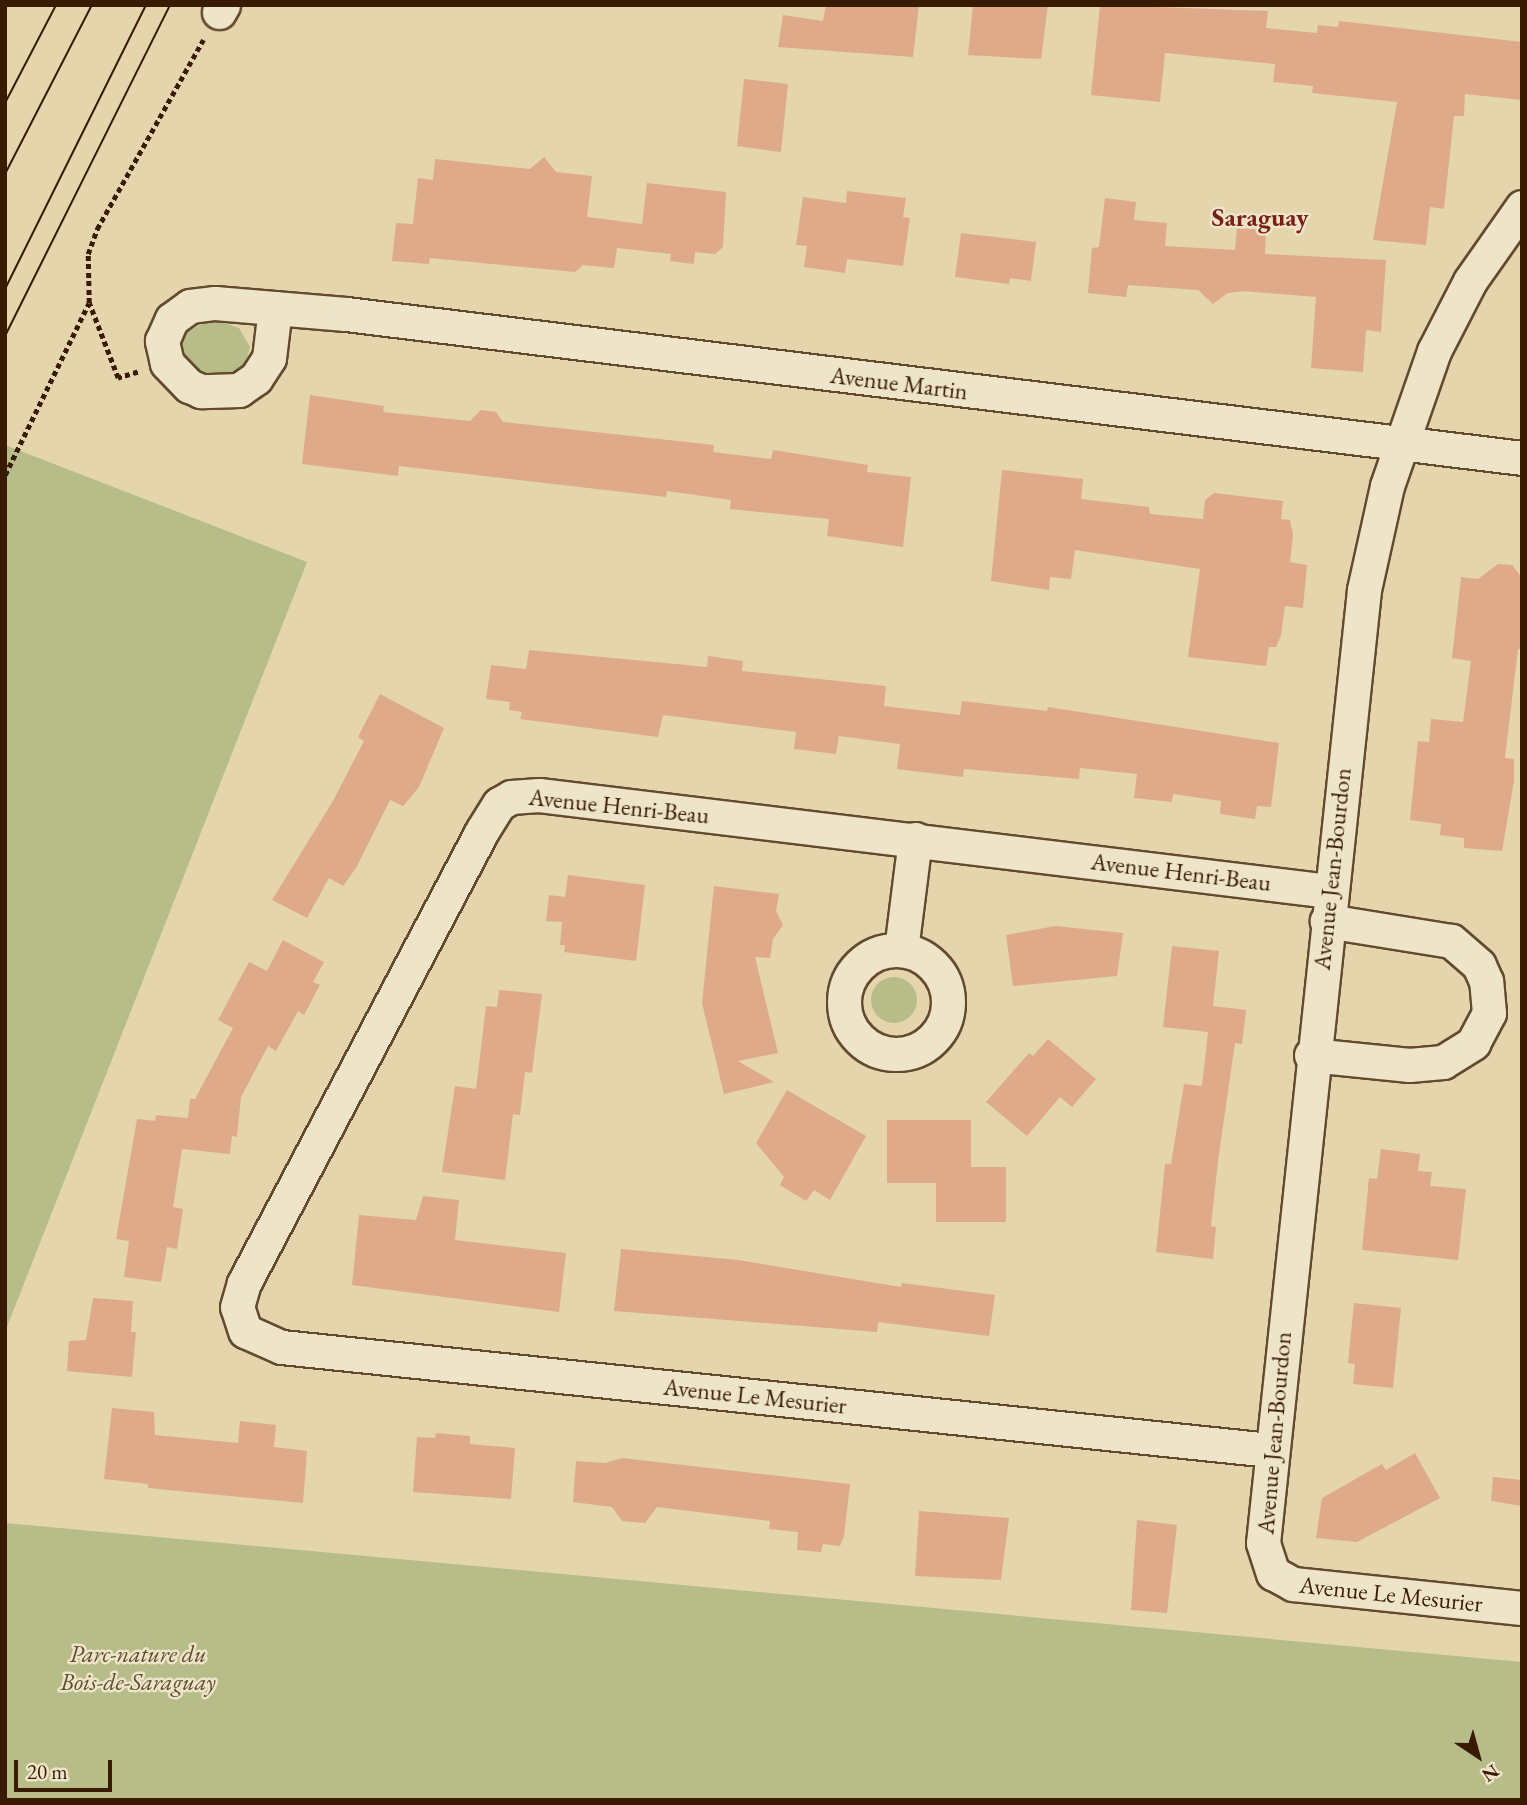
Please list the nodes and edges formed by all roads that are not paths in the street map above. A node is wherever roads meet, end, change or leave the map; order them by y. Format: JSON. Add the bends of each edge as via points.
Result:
{"nodes":[{"id":1,"x":1522,"y":207,"type":"edge"},
{"id":2,"x":275,"y":308,"type":"dead end"},
{"id":3,"x":1402,"y":443,"type":"junction"},
{"id":4,"x":1522,"y":458,"type":"edge"},
{"id":5,"x":915,"y":839,"type":"junction"},
{"id":6,"x":1328,"y":906,"type":"junction"},
{"id":7,"x":901,"y":950,"type":"dead end"},
{"id":8,"x":1311,"y":1055,"type":"junction"},
{"id":9,"x":245,"y":1331,"type":"joint"},
{"id":10,"x":1270,"y":1450,"type":"junction"},
{"id":11,"x":1268,"y":1566,"type":"joint"},
{"id":12,"x":1522,"y":1608,"type":"edge"}],
"edges":[{"from":1,"to":3,"type":"street","name":"Avenue Jean-Bourdon","via":[[1444,328]]},
{"from":2,"to":3,"type":"street","name":"Avenue Martin"},
{"from":3,"to":4,"type":"street","name":"Avenue Martin"},
{"from":3,"to":6,"type":"street","name":"Avenue Jean-Bourdon","via":[[1387,486],[1364,590]]},
{"from":5,"to":6,"type":"street","name":"Avenue Henri-Beau"},
{"from":5,"to":7,"type":"street"},
{"from":5,"to":9,"type":"street","name":"Avenue Henri-Beau","via":[[527,794],[506,799],[482,831],[244,1283],[237,1307]]},
{"from":6,"to":8,"type":"street","name":"Avenue Jean-Bourdon"},
{"from":6,"to":8,"type":"street","name":"Avenue Henri-Beau","via":[[1451,941],[1479,965],[1488,989],[1489,1013],[1473,1043],[1443,1062],[1409,1065]]},
{"from":8,"to":10,"type":"street","name":"Avenue Jean-Bourdon"},
{"from":9,"to":10,"type":"street","name":"Avenue Le Mesurier","via":[[295,1349]]},
{"from":10,"to":11,"type":"street","name":"Avenue Jean-Bourdon","via":[[1264,1543]]},
{"from":11,"to":12,"type":"street","name":"Avenue Le Mesurier","via":[[1281,1580],[1308,1587]]}]}
